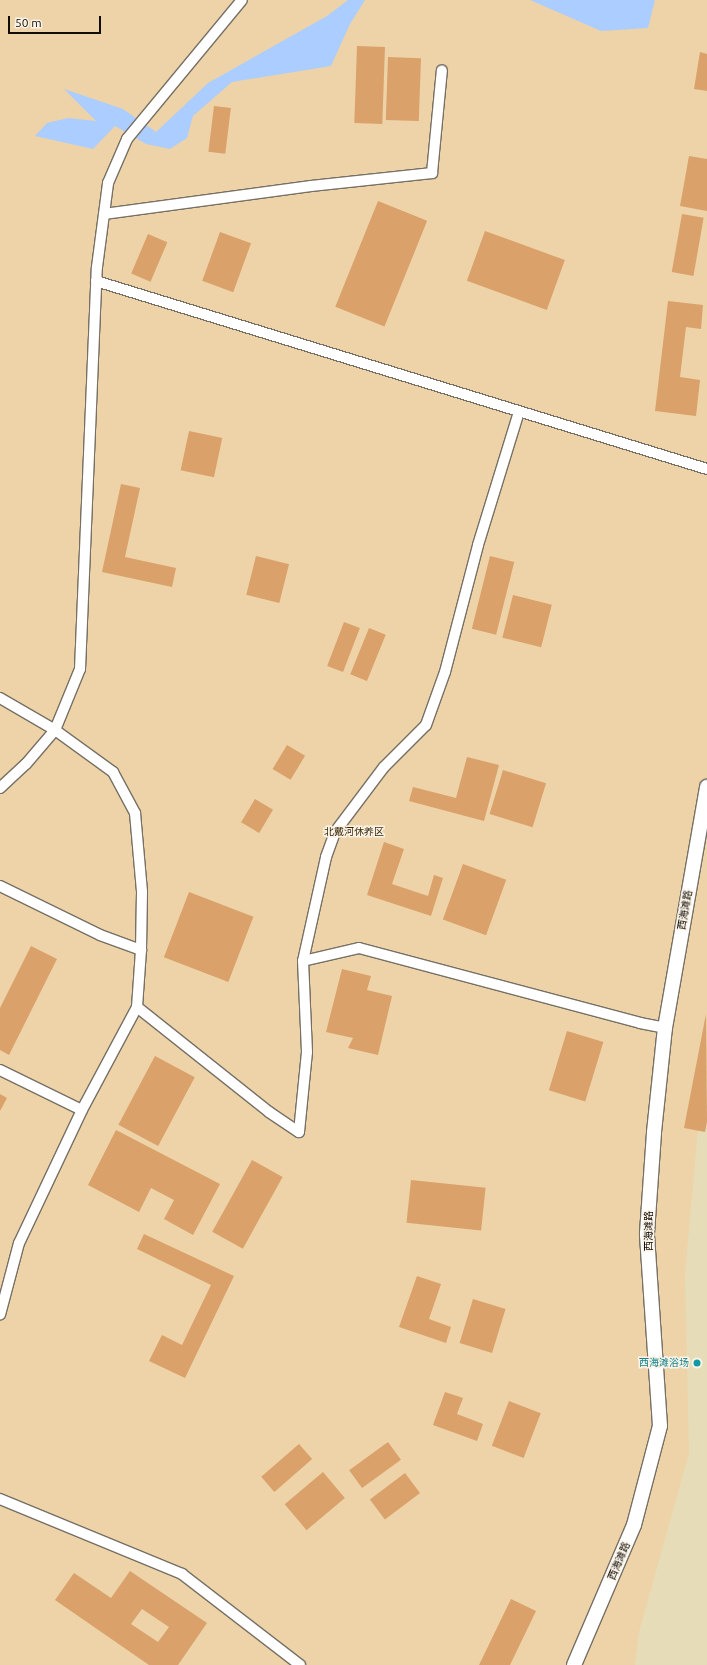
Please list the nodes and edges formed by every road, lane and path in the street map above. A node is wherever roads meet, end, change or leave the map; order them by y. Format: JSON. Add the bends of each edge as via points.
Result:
{"nodes":[{"id":1,"x":242,"y":0,"type":"edge"},
{"id":2,"x":442,"y":70,"type":"dead end"},
{"id":3,"x":104,"y":214,"type":"junction"},
{"id":4,"x":96,"y":281,"type":"junction"},
{"id":5,"x":519,"y":412,"type":"junction"},
{"id":6,"x":707,"y":469,"type":"edge"},
{"id":7,"x":0,"y":698,"type":"edge"},
{"id":8,"x":55,"y":730,"type":"junction"},
{"id":9,"x":707,"y":786,"type":"edge"},
{"id":10,"x":0,"y":788,"type":"edge"},
{"id":11,"x":0,"y":886,"type":"edge"},
{"id":12,"x":142,"y":950,"type":"junction"},
{"id":13,"x":303,"y":961,"type":"junction"},
{"id":14,"x":137,"y":1007,"type":"junction"},
{"id":15,"x":665,"y":1028,"type":"junction"},
{"id":16,"x":0,"y":1070,"type":"edge"},
{"id":17,"x":82,"y":1110,"type":"junction"},
{"id":18,"x":0,"y":1315,"type":"edge"},
{"id":19,"x":0,"y":1499,"type":"edge"},
{"id":20,"x":300,"y":1665,"type":"edge"},
{"id":21,"x":574,"y":1665,"type":"edge"}],
"edges":[{"from":1,"to":3,"type":"street","via":[[127,139],[108,183]]},
{"from":2,"to":3,"type":"street","via":[[432,173],[311,186]]},
{"from":3,"to":4,"type":"street"},
{"from":4,"to":5,"type":"street"},
{"from":4,"to":8,"type":"street","via":[[80,669]]},
{"from":5,"to":6,"type":"street"},
{"from":5,"to":13,"type":"street","via":[[478,545],[445,672],[426,726],[384,767],[335,832],[326,857]]},
{"from":7,"to":8,"type":"street"},
{"from":8,"to":10,"type":"street","via":[[26,764]]},
{"from":8,"to":12,"type":"street","via":[[113,772],[135,813],[142,892]]},
{"from":9,"to":15,"type":"main road","name":"西海滩路"},
{"from":11,"to":12,"type":"street","via":[[100,935]]},
{"from":12,"to":14,"type":"street"},
{"from":13,"to":14,"type":"street","via":[[308,1052],[299,1132],[269,1112]]},
{"from":13,"to":15,"type":"street","via":[[359,948]]},
{"from":14,"to":17,"type":"street"},
{"from":15,"to":21,"type":"main road","name":"西海滩路","via":[[647,1233],[660,1426],[634,1524]]},
{"from":16,"to":17,"type":"street"},
{"from":17,"to":18,"type":"street","via":[[19,1243]]},
{"from":19,"to":20,"type":"street","via":[[182,1574]]}]}
